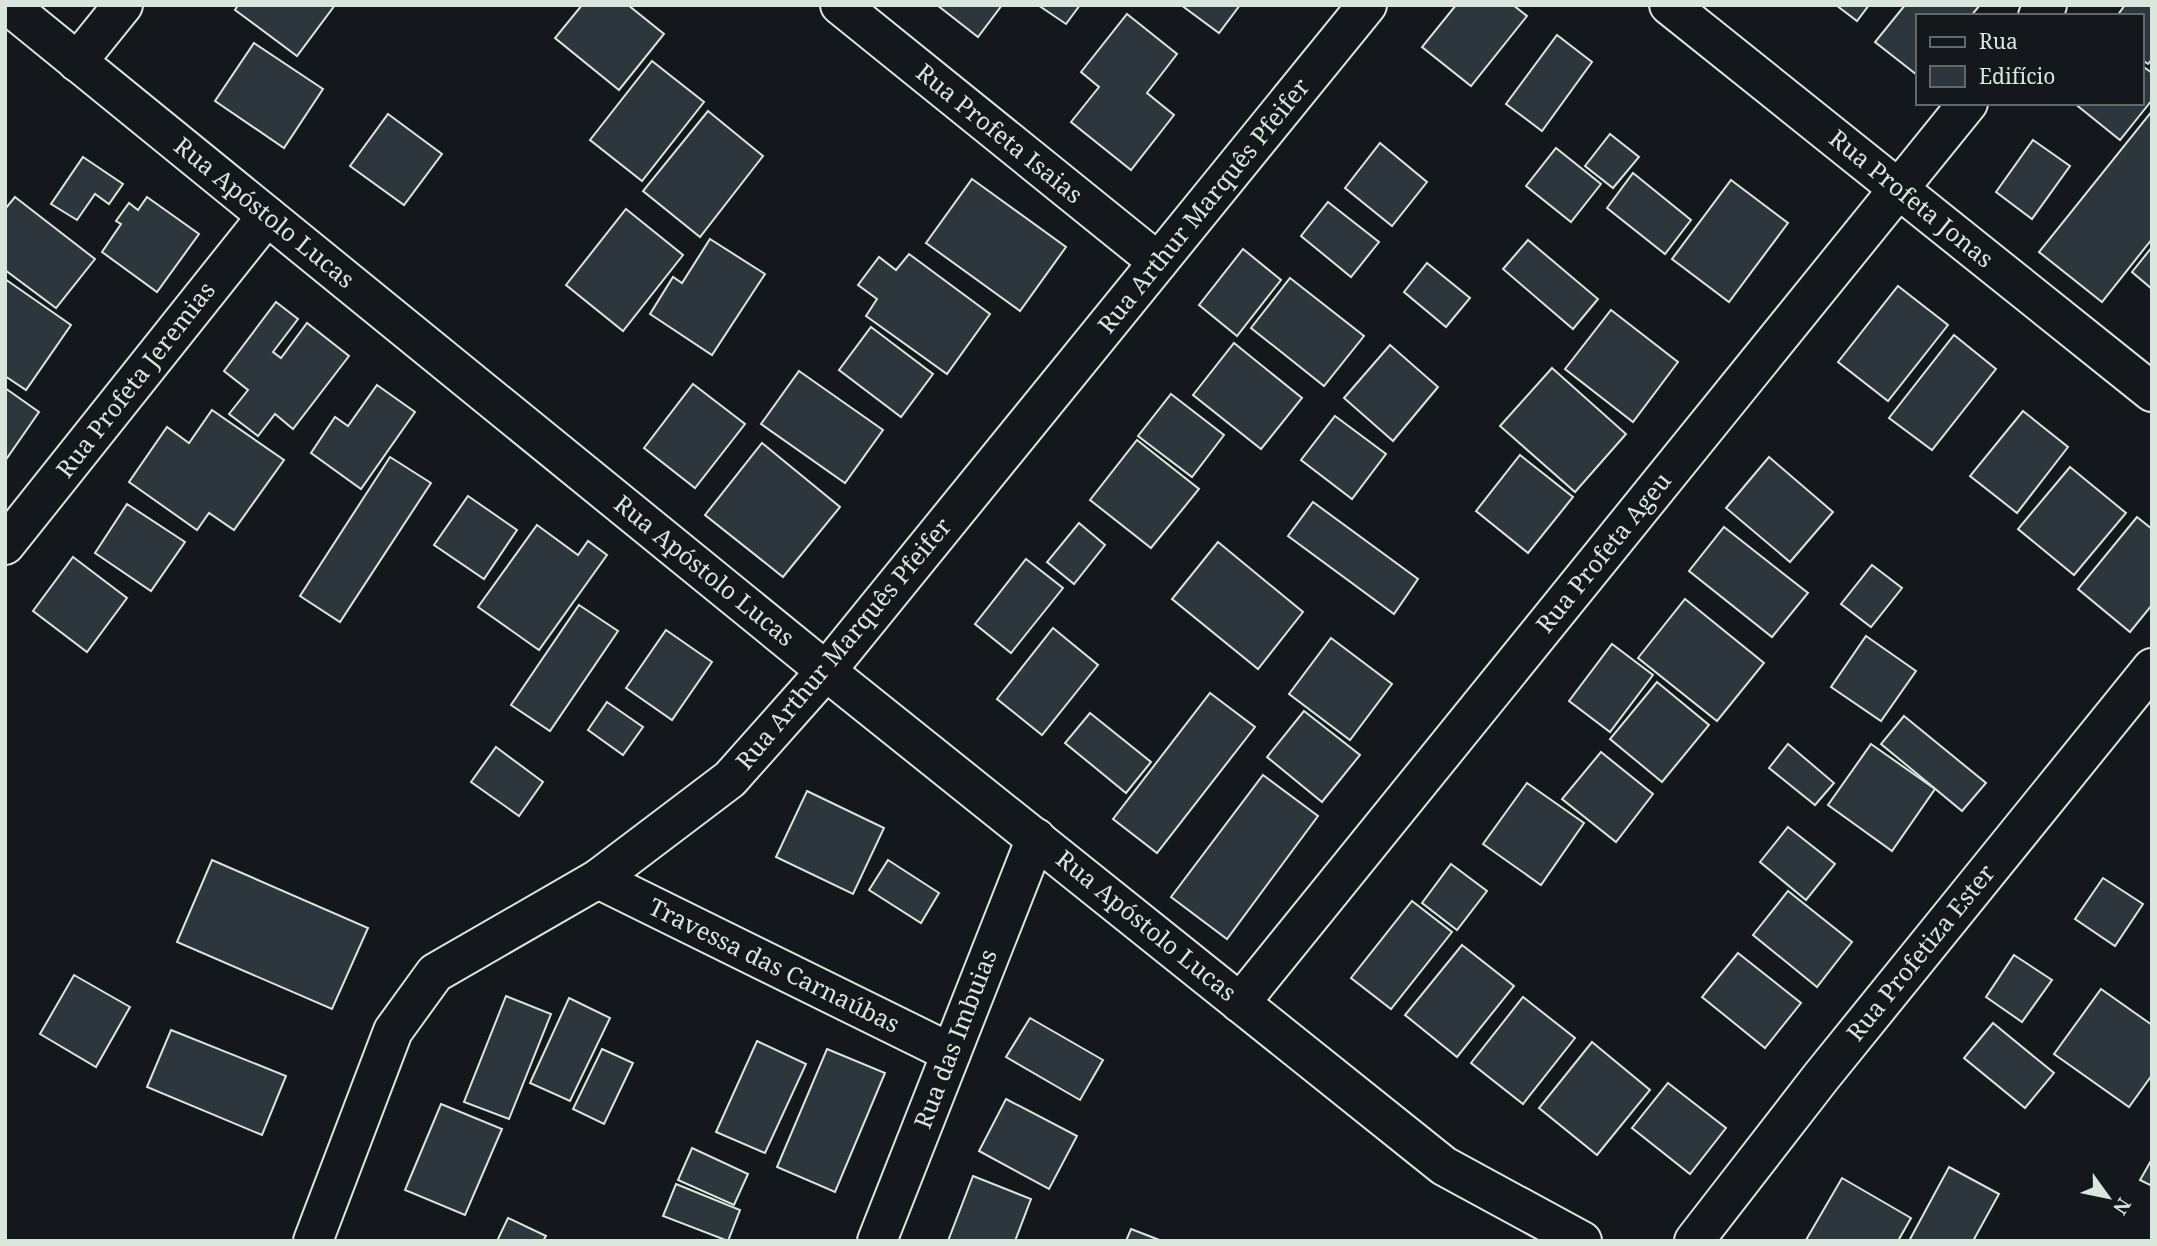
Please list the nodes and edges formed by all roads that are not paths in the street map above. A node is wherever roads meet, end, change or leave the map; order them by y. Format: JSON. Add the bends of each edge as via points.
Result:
{"nodes":[{"id":1,"x":8,"y":5,"type":"edge"},
{"id":2,"x":123,"y":5,"type":"edge"},
{"id":3,"x":840,"y":5,"type":"edge"},
{"id":4,"x":1367,"y":5,"type":"edge"},
{"id":5,"x":1670,"y":5,"type":"edge"},
{"id":6,"x":78,"y":62,"type":"junction"},
{"id":7,"x":1966,"y":105,"type":"edge"},
{"id":8,"x":1899,"y":189,"type":"junction"},
{"id":9,"x":267,"y":216,"type":"junction"},
{"id":10,"x":1158,"y":262,"type":"junction"},
{"id":11,"x":2152,"y":392,"type":"edge"},
{"id":12,"x":5,"y":545,"type":"edge"},
{"id":13,"x":2152,"y":668,"type":"edge"},
{"id":14,"x":827,"y":671,"type":"junction"},
{"id":15,"x":1036,"y":838,"type":"junction"},
{"id":16,"x":598,"y":879,"type":"junction"},
{"id":17,"x":1240,"y":1003,"type":"junction"},
{"id":18,"x":951,"y":1053,"type":"junction"},
{"id":19,"x":313,"y":1241,"type":"edge"},
{"id":20,"x":877,"y":1241,"type":"edge"},
{"id":21,"x":1582,"y":1241,"type":"edge"},
{"id":22,"x":1694,"y":1241,"type":"edge"}],
"edges":[{"from":1,"to":6,"type":"street","name":"Rua Apóstolo Lucas"},
{"from":2,"to":6,"type":"street"},
{"from":3,"to":10,"type":"street","name":"Rua Profeta Isaias"},
{"from":4,"to":10,"type":"street","name":"Rua Arthur Marquês Pfeifer"},
{"from":5,"to":8,"type":"street","name":"Rua Profeta Jonas"},
{"from":6,"to":9,"type":"street","name":"Rua Apóstolo Lucas"},
{"from":7,"to":8,"type":"street","name":"Rua Profeta Ageu"},
{"from":8,"to":11,"type":"street","name":"Rua Profeta Jonas"},
{"from":8,"to":17,"type":"street","name":"Rua Profeta Ageu"},
{"from":9,"to":12,"type":"street","name":"Rua Profeta Jeremias"},
{"from":9,"to":14,"type":"street","name":"Rua Apóstolo Lucas"},
{"from":10,"to":14,"type":"street","name":"Rua Arthur Marquês Pfeifer"},
{"from":13,"to":22,"type":"street","name":"Rua Profetiza Ester"},
{"from":14,"to":15,"type":"street","name":"Rua Apóstolo Lucas"},
{"from":14,"to":16,"type":"street","name":"Rua Arthur Marquês Pfeifer","via":[[730,779]]},
{"from":15,"to":17,"type":"street","name":"Rua Apóstolo Lucas"},
{"from":15,"to":18,"type":"street","name":"Rua das Imbuias"},
{"from":16,"to":18,"type":"street","name":"Travessa das Carnaúbas"},
{"from":16,"to":19,"type":"street","name":"Rua Arthur Marquês Pfeifer","via":[[435,973],[393,1031]]},
{"from":17,"to":21,"type":"street","name":"Rua Apóstolo Lucas","via":[[1444,1166]]},
{"from":18,"to":20,"type":"street","name":"Rua das Imbuias"}]}
